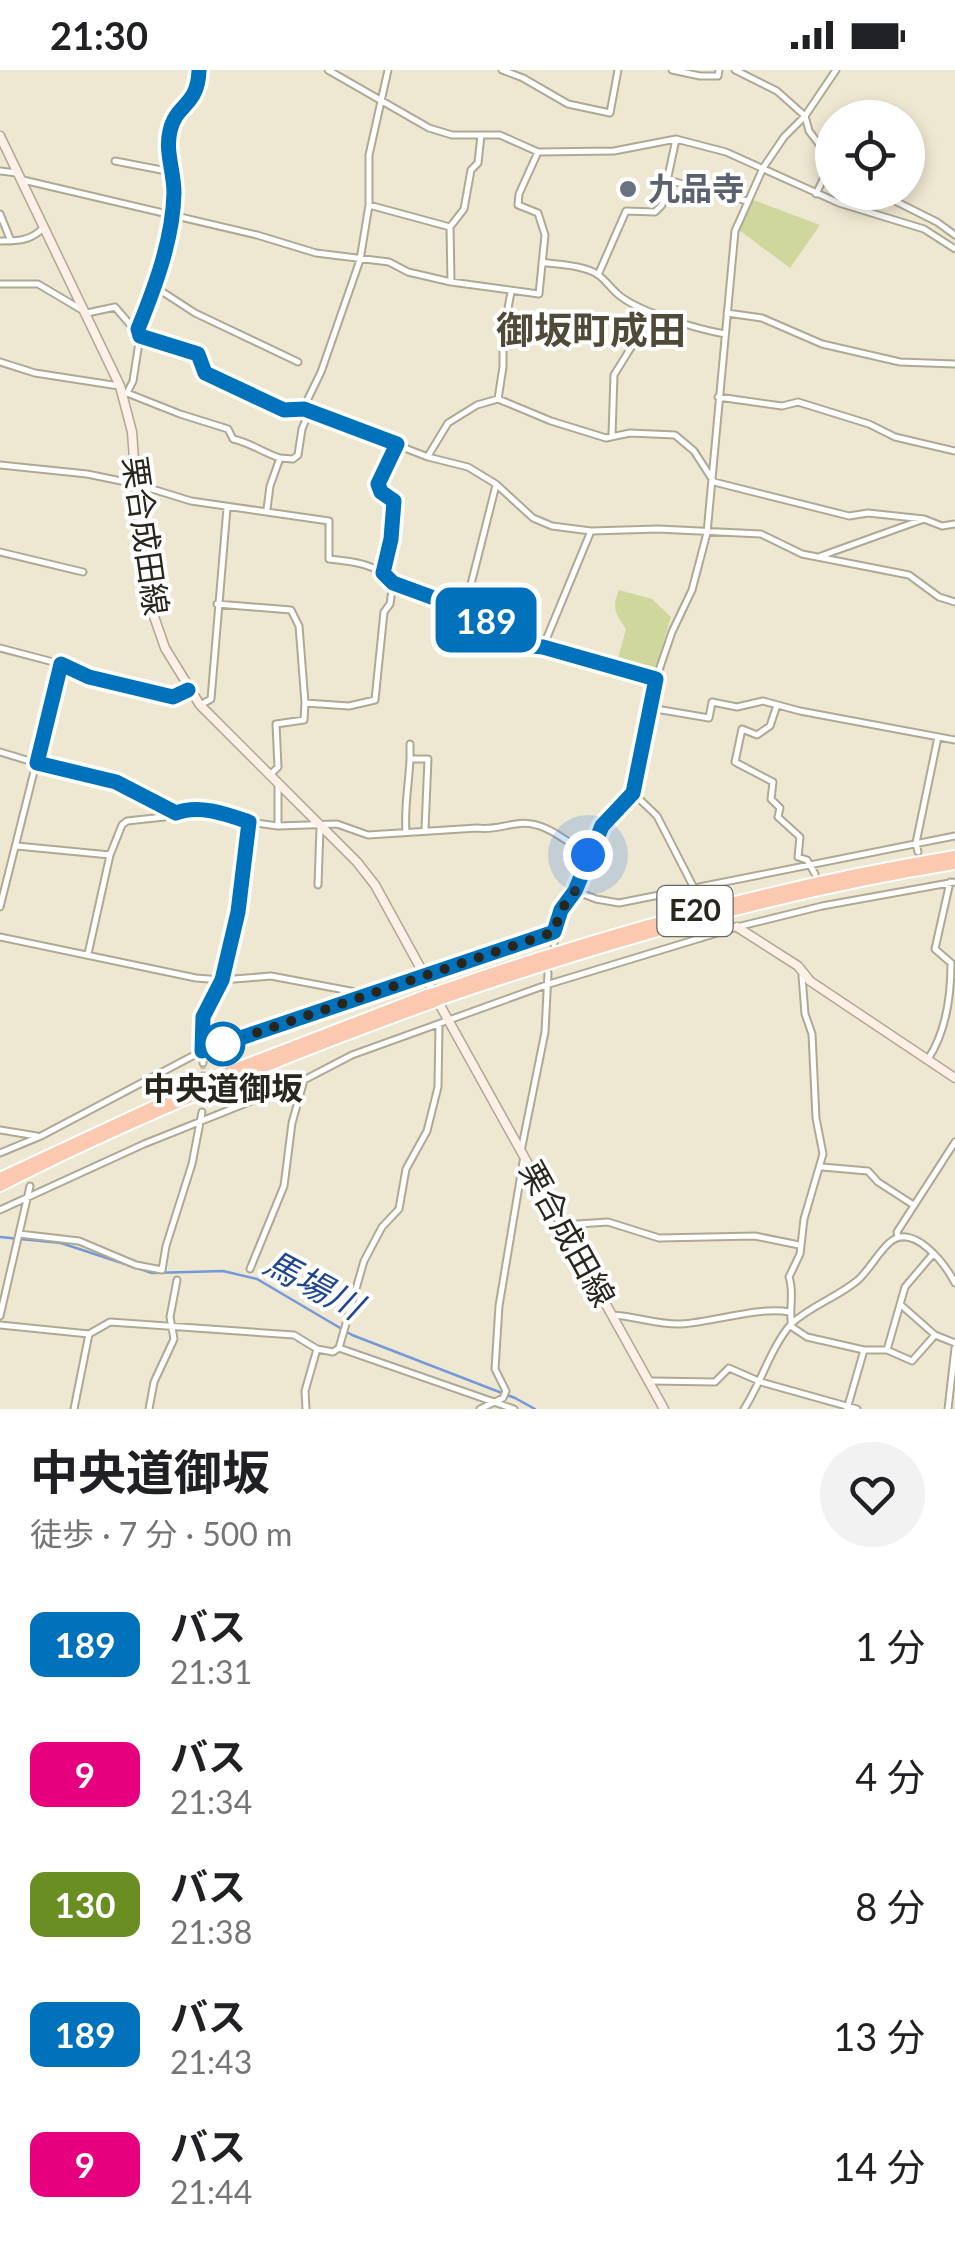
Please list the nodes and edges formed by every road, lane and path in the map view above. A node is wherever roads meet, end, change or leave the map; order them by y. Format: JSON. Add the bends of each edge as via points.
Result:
{"nodes":[{"id":1,"x":199,"y":70,"type":"edge"},
{"id":2,"x":328,"y":70,"type":"edge"},
{"id":3,"x":388,"y":70,"type":"edge"},
{"id":4,"x":502,"y":70,"type":"edge"},
{"id":5,"x":618,"y":70,"type":"edge"},
{"id":6,"x":672,"y":70,"type":"edge"},
{"id":7,"x":719,"y":70,"type":"edge"},
{"id":8,"x":734,"y":70,"type":"edge"},
{"id":9,"x":836,"y":70,"type":"edge"},
{"id":10,"x":753,"y":74,"type":"edge"},
{"id":11,"x":382,"y":100,"type":"junction"},
{"id":12,"x":805,"y":116,"type":"junction"},
{"id":13,"x":481,"y":134,"type":"junction"},
{"id":14,"x":0,"y":136,"type":"edge"},
{"id":15,"x":676,"y":139,"type":"junction"},
{"id":16,"x":815,"y":139,"type":"edge"},
{"id":17,"x":538,"y":152,"type":"junction"},
{"id":18,"x":114,"y":161,"type":"dead end"},
{"id":19,"x":763,"y":168,"type":"junction"},
{"id":20,"x":0,"y":171,"type":"edge"},
{"id":21,"x":172,"y":172,"type":"junction"},
{"id":22,"x":19,"y":176,"type":"junction"},
{"id":23,"x":668,"y":180,"type":"junction"},
{"id":24,"x":815,"y":194,"type":"edge"},
{"id":25,"x":747,"y":201,"type":"junction"},
{"id":26,"x":368,"y":205,"type":"junction"},
{"id":27,"x":864,"y":210,"type":"edge"},
{"id":28,"x":913,"y":210,"type":"edge"},
{"id":29,"x":0,"y":214,"type":"edge"},
{"id":30,"x":171,"y":214,"type":"junction"},
{"id":31,"x":450,"y":227,"type":"junction"},
{"id":32,"x":43,"y":228,"type":"junction"},
{"id":33,"x":937,"y":234,"type":"junction"},
{"id":34,"x":955,"y":236,"type":"edge"},
{"id":35,"x":0,"y":241,"type":"edge"},
{"id":36,"x":11,"y":241,"type":"junction"},
{"id":37,"x":955,"y":249,"type":"edge"},
{"id":38,"x":360,"y":260,"type":"junction"},
{"id":39,"x":542,"y":262,"type":"junction"},
{"id":40,"x":598,"y":275,"type":"junction"},
{"id":41,"x":451,"y":282,"type":"junction"},
{"id":42,"x":0,"y":284,"type":"edge"},
{"id":43,"x":155,"y":286,"type":"junction"},
{"id":44,"x":511,"y":292,"type":"junction"},
{"id":45,"x":648,"y":311,"type":"junction"},
{"id":46,"x":87,"y":313,"type":"junction"},
{"id":47,"x":726,"y":313,"type":"junction"},
{"id":48,"x":139,"y":333,"type":"junction"},
{"id":49,"x":724,"y":334,"type":"junction"},
{"id":50,"x":0,"y":362,"type":"edge"},
{"id":51,"x":298,"y":362,"type":"dead end"},
{"id":52,"x":955,"y":364,"type":"edge"},
{"id":53,"x":123,"y":390,"type":"junction"},
{"id":54,"x":718,"y":398,"type":"junction"},
{"id":55,"x":498,"y":399,"type":"junction"},
{"id":56,"x":306,"y":411,"type":"junction"},
{"id":57,"x":612,"y":435,"type":"junction"},
{"id":58,"x":397,"y":444,"type":"junction"},
{"id":59,"x":955,"y":451,"type":"edge"},
{"id":60,"x":428,"y":457,"type":"junction"},
{"id":61,"x":280,"y":458,"type":"junction"},
{"id":62,"x":0,"y":465,"type":"edge"},
{"id":63,"x":714,"y":482,"type":"junction"},
{"id":64,"x":136,"y":484,"type":"junction"},
{"id":65,"x":496,"y":484,"type":"junction"},
{"id":66,"x":227,"y":508,"type":"junction"},
{"id":67,"x":266,"y":510,"type":"junction"},
{"id":68,"x":924,"y":519,"type":"junction"},
{"id":69,"x":955,"y":524,"type":"edge"},
{"id":70,"x":591,"y":531,"type":"junction"},
{"id":71,"x":708,"y":533,"type":"junction"},
{"id":72,"x":0,"y":552,"type":"edge"},
{"id":73,"x":818,"y":556,"type":"junction"},
{"id":74,"x":83,"y":572,"type":"dead end"},
{"id":75,"x":383,"y":573,"type":"junction"},
{"id":76,"x":393,"y":583,"type":"junction"},
{"id":77,"x":955,"y":602,"type":"edge"},
{"id":78,"x":217,"y":604,"type":"junction"},
{"id":79,"x":465,"y":608,"type":"junction"},
{"id":80,"x":543,"y":647,"type":"junction"},
{"id":81,"x":0,"y":648,"type":"edge"},
{"id":82,"x":61,"y":664,"type":"junction"},
{"id":83,"x":656,"y":679,"type":"junction"},
{"id":84,"x":188,"y":690,"type":"junction"},
{"id":85,"x":305,"y":703,"type":"junction"},
{"id":86,"x":777,"y":705,"type":"junction"},
{"id":87,"x":200,"y":706,"type":"junction"},
{"id":88,"x":650,"y":708,"type":"junction"},
{"id":89,"x":938,"y":737,"type":"junction"},
{"id":90,"x":955,"y":740,"type":"edge"},
{"id":91,"x":410,"y":744,"type":"dead end"},
{"id":92,"x":0,"y":752,"type":"edge"},
{"id":93,"x":410,"y":759,"type":"junction"},
{"id":94,"x":37,"y":763,"type":"junction"},
{"id":95,"x":274,"y":778,"type":"junction"},
{"id":96,"x":633,"y":793,"type":"junction"},
{"id":97,"x":176,"y":813,"type":"junction"},
{"id":98,"x":249,"y":822,"type":"junction"},
{"id":99,"x":322,"y":825,"type":"junction"},
{"id":100,"x":278,"y":826,"type":"junction"},
{"id":101,"x":424,"y":830,"type":"junction"},
{"id":102,"x":406,"y":832,"type":"junction"},
{"id":103,"x":955,"y":836,"type":"edge"},
{"id":104,"x":916,"y":842,"type":"junction"},
{"id":105,"x":17,"y":846,"type":"junction"},
{"id":106,"x":918,"y":852,"type":"dead end"},
{"id":107,"x":110,"y":855,"type":"junction"},
{"id":108,"x":588,"y":855,"type":"junction"},
{"id":109,"x":955,"y":856,"type":"edge"},
{"id":110,"x":810,"y":864,"type":"junction"},
{"id":111,"x":955,"y":864,"type":"edge"},
{"id":112,"x":815,"y":874,"type":"dead end"},
{"id":113,"x":922,"y":876,"type":"dead end"},
{"id":114,"x":952,"y":882,"type":"edge"},
{"id":115,"x":318,"y":886,"type":"dead end"},
{"id":116,"x":924,"y":887,"type":"junction"},
{"id":117,"x":695,"y":890,"type":"junction"},
{"id":118,"x":575,"y":891,"type":"junction"},
{"id":119,"x":0,"y":907,"type":"edge"},
{"id":120,"x":736,"y":923,"type":"junction"},
{"id":121,"x":554,"y":932,"type":"junction"},
{"id":122,"x":0,"y":937,"type":"edge"},
{"id":123,"x":554,"y":945,"type":"dead end"},
{"id":124,"x":88,"y":954,"type":"junction"},
{"id":125,"x":548,"y":973,"type":"dead end"},
{"id":126,"x":802,"y":973,"type":"junction"},
{"id":127,"x":424,"y":976,"type":"junction"},
{"id":128,"x":222,"y":980,"type":"junction"},
{"id":129,"x":546,"y":985,"type":"junction"},
{"id":130,"x":365,"y":994,"type":"junction"},
{"id":131,"x":436,"y":997,"type":"junction"},
{"id":132,"x":444,"y":1022,"type":"junction"},
{"id":133,"x":202,"y":1051,"type":"junction"},
{"id":134,"x":928,"y":1059,"type":"junction"},
{"id":135,"x":203,"y":1063,"type":"tunnel mouth"},
{"id":136,"x":955,"y":1078,"type":"edge"},
{"id":137,"x":304,"y":1080,"type":"junction"},
{"id":138,"x":202,"y":1112,"type":"dead end"},
{"id":139,"x":198,"y":1122,"type":"junction"},
{"id":140,"x":0,"y":1130,"type":"edge"},
{"id":141,"x":41,"y":1136,"type":"junction"},
{"id":142,"x":955,"y":1142,"type":"edge"},
{"id":143,"x":15,"y":1145,"type":"junction"},
{"id":144,"x":0,"y":1153,"type":"edge"},
{"id":145,"x":20,"y":1154,"type":"dead end"},
{"id":146,"x":522,"y":1154,"type":"junction"},
{"id":147,"x":821,"y":1167,"type":"junction"},
{"id":148,"x":0,"y":1178,"type":"edge"},
{"id":149,"x":0,"y":1186,"type":"edge"},
{"id":150,"x":30,"y":1186,"type":"dead end"},
{"id":151,"x":29,"y":1197,"type":"junction"},
{"id":152,"x":912,"y":1204,"type":"junction"},
{"id":153,"x":0,"y":1210,"type":"edge"},
{"id":154,"x":562,"y":1225,"type":"junction"},
{"id":155,"x":18,"y":1237,"type":"junction"},
{"id":156,"x":898,"y":1237,"type":"junction"},
{"id":157,"x":799,"y":1245,"type":"junction"},
{"id":158,"x":933,"y":1254,"type":"junction"},
{"id":159,"x":955,"y":1265,"type":"edge"},
{"id":160,"x":250,"y":1269,"type":"dead end"},
{"id":161,"x":948,"y":1271,"type":"junction"},
{"id":162,"x":176,"y":1280,"type":"dead end"},
{"id":163,"x":955,"y":1283,"type":"edge"},
{"id":164,"x":901,"y":1305,"type":"junction"},
{"id":165,"x":789,"y":1312,"type":"junction"},
{"id":166,"x":612,"y":1314,"type":"junction"},
{"id":167,"x":0,"y":1316,"type":"edge"},
{"id":168,"x":791,"y":1324,"type":"junction"},
{"id":169,"x":0,"y":1325,"type":"edge"},
{"id":170,"x":170,"y":1327,"type":"junction"},
{"id":171,"x":89,"y":1334,"type":"junction"},
{"id":172,"x":935,"y":1335,"type":"junction"},
{"id":173,"x":955,"y":1346,"type":"edge"},
{"id":174,"x":338,"y":1348,"type":"junction"},
{"id":175,"x":316,"y":1349,"type":"junction"},
{"id":176,"x":864,"y":1350,"type":"junction"},
{"id":177,"x":887,"y":1350,"type":"junction"},
{"id":178,"x":648,"y":1381,"type":"junction"},
{"id":179,"x":762,"y":1382,"type":"junction"},
{"id":180,"x":501,"y":1400,"type":"edge"},
{"id":181,"x":848,"y":1408,"type":"edge"},
{"id":182,"x":74,"y":1409,"type":"edge"},
{"id":183,"x":149,"y":1409,"type":"edge"},
{"id":184,"x":306,"y":1409,"type":"edge"},
{"id":185,"x":480,"y":1409,"type":"edge"},
{"id":186,"x":514,"y":1409,"type":"edge"},
{"id":187,"x":664,"y":1409,"type":"edge"},
{"id":188,"x":744,"y":1409,"type":"edge"},
{"id":189,"x":857,"y":1409,"type":"edge"},
{"id":190,"x":948,"y":1409,"type":"edge"}],
"edges":[{"from":1,"to":21,"type":"street","via":[[196,96],[171,124],[166,147]]},
{"from":2,"to":11,"type":"street"},
{"from":3,"to":11,"type":"street"},
{"from":4,"to":5,"type":"street","via":[[568,104],[610,112]]},
{"from":6,"to":7,"type":"street","via":[[700,76],[718,76]]},
{"from":8,"to":10,"type":"street"},
{"from":9,"to":12,"type":"street"},
{"from":10,"to":12,"type":"street"},
{"from":11,"to":13,"type":"street","via":[[429,128]]},
{"from":11,"to":26,"type":"street"},
{"from":12,"to":16,"type":"street"},
{"from":12,"to":19,"type":"street"},
{"from":13,"to":17,"type":"street","via":[[500,134]]},
{"from":13,"to":31,"type":"street","via":[[464,209]]},
{"from":14,"to":22,"type":"main road","name":"栗合成田線"},
{"from":15,"to":17,"type":"street","via":[[614,151]]},
{"from":15,"to":19,"type":"street"},
{"from":15,"to":23,"type":"street"},
{"from":17,"to":39,"type":"street","via":[[518,205],[538,213],[545,235]]},
{"from":18,"to":21,"type":"street"},
{"from":19,"to":24,"type":"street"},
{"from":19,"to":25,"type":"street"},
{"from":20,"to":22,"type":"street"},
{"from":21,"to":30,"type":"street"},
{"from":22,"to":30,"type":"street"},
{"from":22,"to":32,"type":"main road","name":"栗合成田線"},
{"from":23,"to":25,"type":"street"},
{"from":23,"to":40,"type":"street","via":[[655,212],[626,211],[620,218]]},
{"from":25,"to":47,"type":"street","via":[[735,230]]},
{"from":26,"to":31,"type":"street"},
{"from":26,"to":38,"type":"street"},
{"from":27,"to":33,"type":"street"},
{"from":28,"to":34,"type":"street"},
{"from":29,"to":36,"type":"street"},
{"from":30,"to":38,"type":"street"},
{"from":30,"to":43,"type":"street"},
{"from":31,"to":41,"type":"street"},
{"from":32,"to":36,"type":"street"},
{"from":32,"to":46,"type":"main road","name":"栗合成田線"},
{"from":33,"to":34,"type":"street"},
{"from":33,"to":37,"type":"street"},
{"from":35,"to":36,"type":"street"},
{"from":38,"to":41,"type":"street"},
{"from":38,"to":56,"type":"street"},
{"from":39,"to":40,"type":"street"},
{"from":39,"to":44,"type":"street","via":[[539,294]]},
{"from":40,"to":45,"type":"street"},
{"from":41,"to":44,"type":"street"},
{"from":42,"to":46,"type":"street","via":[[38,284]]},
{"from":43,"to":48,"type":"street"},
{"from":43,"to":51,"type":"street","via":[[195,313]]},
{"from":44,"to":55,"type":"street"},
{"from":45,"to":49,"type":"street"},
{"from":45,"to":57,"type":"street","via":[[614,375]]},
{"from":46,"to":48,"type":"street","via":[[115,307]]},
{"from":46,"to":53,"type":"main road","name":"栗合成田線"},
{"from":47,"to":49,"type":"street"},
{"from":47,"to":52,"type":"street","via":[[900,362]]},
{"from":48,"to":53,"type":"street","via":[[133,381]]},
{"from":48,"to":56,"type":"street","via":[[198,354],[205,373],[248,395]]},
{"from":49,"to":54,"type":"street"},
{"from":50,"to":53,"type":"street"},
{"from":53,"to":61,"type":"street","via":[[228,429],[233,439]]},
{"from":53,"to":64,"type":"main road","name":"栗合成田線"},
{"from":54,"to":59,"type":"street","via":[[798,402]]},
{"from":54,"to":63,"type":"street"},
{"from":55,"to":57,"type":"street","via":[[551,421]]},
{"from":55,"to":60,"type":"street","via":[[448,423]]},
{"from":56,"to":58,"type":"street"},
{"from":56,"to":61,"type":"street","via":[[298,454]]},
{"from":57,"to":63,"type":"street","via":[[675,434]]},
{"from":58,"to":60,"type":"street"},
{"from":58,"to":75,"type":"street","via":[[378,484],[394,501]]},
{"from":60,"to":65,"type":"street","via":[[468,467]]},
{"from":61,"to":67,"type":"street"},
{"from":62,"to":64,"type":"street"},
{"from":63,"to":68,"type":"street","via":[[848,516]]},
{"from":63,"to":71,"type":"street"},
{"from":64,"to":66,"type":"street"},
{"from":64,"to":84,"type":"main road","name":"栗合成田線","via":[[149,602]]},
{"from":65,"to":70,"type":"street","via":[[533,518]]},
{"from":65,"to":79,"type":"street"},
{"from":66,"to":67,"type":"street"},
{"from":66,"to":78,"type":"street"},
{"from":67,"to":75,"type":"street","via":[[329,522],[329,559]]},
{"from":68,"to":69,"type":"street"},
{"from":68,"to":73,"type":"street"},
{"from":70,"to":71,"type":"street"},
{"from":70,"to":80,"type":"street"},
{"from":71,"to":73,"type":"street","via":[[760,534]]},
{"from":71,"to":83,"type":"street"},
{"from":72,"to":74,"type":"street"},
{"from":73,"to":77,"type":"street","via":[[909,575]]},
{"from":75,"to":76,"type":"street"},
{"from":76,"to":79,"type":"street"},
{"from":76,"to":85,"type":"street","via":[[375,700]]},
{"from":78,"to":85,"type":"street","via":[[290,610],[299,626]]},
{"from":78,"to":87,"type":"street","via":[[211,699]]},
{"from":79,"to":80,"type":"street","via":[[486,617],[490,642]]},
{"from":80,"to":83,"type":"street"},
{"from":81,"to":82,"type":"street"},
{"from":82,"to":84,"type":"street","via":[[173,697]]},
{"from":82,"to":94,"type":"street"},
{"from":83,"to":88,"type":"street"},
{"from":84,"to":87,"type":"main road","name":"栗合成田線"},
{"from":85,"to":95,"type":"street","via":[[304,720],[276,724]]},
{"from":86,"to":88,"type":"street","via":[[712,702],[709,718]]},
{"from":86,"to":89,"type":"street"},
{"from":86,"to":110,"type":"street","via":[[770,726],[757,735],[742,730],[735,762],[773,782],[778,817],[800,838],[798,857]]},
{"from":87,"to":95,"type":"main road","name":"栗合成田線"},
{"from":88,"to":96,"type":"street"},
{"from":89,"to":90,"type":"street"},
{"from":89,"to":104,"type":"street"},
{"from":91,"to":93,"type":"street"},
{"from":92,"to":94,"type":"street"},
{"from":93,"to":101,"type":"street","via":[[428,759]]},
{"from":93,"to":102,"type":"street"},
{"from":94,"to":97,"type":"street","via":[[116,782]]},
{"from":94,"to":105,"type":"street"},
{"from":95,"to":99,"type":"main road","name":"栗合成田線"},
{"from":95,"to":100,"type":"street"},
{"from":96,"to":108,"type":"street","via":[[602,826]]},
{"from":96,"to":117,"type":"street","via":[[658,816]]},
{"from":97,"to":98,"type":"street","via":[[200,810]]},
{"from":97,"to":107,"type":"street","via":[[127,821]]},
{"from":98,"to":100,"type":"street"},
{"from":98,"to":128,"type":"street"},
{"from":99,"to":100,"type":"street"},
{"from":99,"to":102,"type":"street","via":[[368,835]]},
{"from":99,"to":115,"type":"street"},
{"from":99,"to":127,"type":"main road","name":"栗合成田線","via":[[375,885]]},
{"from":101,"to":102,"type":"street"},
{"from":101,"to":108,"type":"street","via":[[529,823]]},
{"from":103,"to":104,"type":"street"},
{"from":104,"to":106,"type":"street"},
{"from":104,"to":110,"type":"street"},
{"from":105,"to":107,"type":"street"},
{"from":105,"to":119,"type":"street"},
{"from":107,"to":124,"type":"street"},
{"from":108,"to":118,"type":"street"},
{"from":109,"to":131,"type":"highway","number":"E20","via":[[672,917]]},
{"from":110,"to":112,"type":"street"},
{"from":110,"to":117,"type":"street"},
{"from":111,"to":131,"type":"highway","number":"E20","via":[[710,916]]},
{"from":113,"to":116,"type":"street"},
{"from":114,"to":116,"type":"street"},
{"from":114,"to":134,"type":"street","via":[[935,949],[951,963],[951,980]]},
{"from":116,"to":120,"type":"street"},
{"from":117,"to":118,"type":"street","via":[[619,904]]},
{"from":118,"to":121,"type":"street"},
{"from":120,"to":126,"type":"main road"},
{"from":120,"to":129,"type":"street"},
{"from":121,"to":123,"type":"street"},
{"from":121,"to":127,"type":"street"},
{"from":122,"to":124,"type":"street"},
{"from":124,"to":128,"type":"street"},
{"from":125,"to":129,"type":"street"},
{"from":126,"to":134,"type":"main road"},
{"from":126,"to":147,"type":"street"},
{"from":127,"to":130,"type":"street"},
{"from":127,"to":131,"type":"main road","name":"栗合成田線"},
{"from":128,"to":130,"type":"street","via":[[271,976]]},
{"from":128,"to":133,"type":"street","via":[[203,1017]]},
{"from":129,"to":132,"type":"street"},
{"from":129,"to":146,"type":"street","via":[[545,1032]]},
{"from":130,"to":133,"type":"street"},
{"from":131,"to":132,"type":"main road","name":"栗合成田線"},
{"from":131,"to":148,"type":"highway","number":"E20","via":[[232,1070]]},
{"from":131,"to":149,"type":"highway","number":"E20","via":[[192,1097]]},
{"from":132,"to":137,"type":"street"},
{"from":132,"to":146,"type":"main road","name":"栗合成田線"},
{"from":132,"to":174,"type":"street","via":[[427,1131],[406,1170],[399,1209],[364,1261]]},
{"from":133,"to":135,"type":"street"},
{"from":133,"to":141,"type":"street"},
{"from":134,"to":136,"type":"main road"},
{"from":137,"to":139,"type":"street"},
{"from":137,"to":160,"type":"street","via":[[284,1186]]},
{"from":138,"to":139,"type":"street"},
{"from":139,"to":151,"type":"street"},
{"from":139,"to":155,"type":"street","via":[[162,1270],[78,1242]]},
{"from":140,"to":141,"type":"street"},
{"from":141,"to":143,"type":"street"},
{"from":142,"to":152,"type":"street"},
{"from":143,"to":144,"type":"street"},
{"from":143,"to":145,"type":"street"},
{"from":146,"to":154,"type":"main road","name":"栗合成田線"},
{"from":146,"to":180,"type":"street","via":[[499,1306]]},
{"from":147,"to":152,"type":"street","via":[[868,1172]]},
{"from":147,"to":157,"type":"street"},
{"from":150,"to":151,"type":"street"},
{"from":151,"to":153,"type":"street"},
{"from":151,"to":155,"type":"street"},
{"from":152,"to":156,"type":"street"},
{"from":154,"to":157,"type":"street","via":[[608,1222],[659,1238],[756,1236]]},
{"from":154,"to":166,"type":"main road","name":"栗合成田線"},
{"from":155,"to":167,"type":"street"},
{"from":156,"to":158,"type":"street","via":[[917,1240]]},
{"from":156,"to":168,"type":"street","via":[[860,1279]]},
{"from":157,"to":165,"type":"street","via":[[789,1278]]},
{"from":158,"to":161,"type":"street"},
{"from":158,"to":164,"type":"street","via":[[908,1281]]},
{"from":159,"to":161,"type":"street"},
{"from":161,"to":163,"type":"street"},
{"from":162,"to":170,"type":"street"},
{"from":164,"to":172,"type":"street"},
{"from":164,"to":177,"type":"street"},
{"from":165,"to":166,"type":"street","via":[[772,1308],[680,1324]]},
{"from":165,"to":168,"type":"street"},
{"from":166,"to":178,"type":"main road","name":"栗合成田線"},
{"from":168,"to":176,"type":"street","via":[[807,1336]]},
{"from":168,"to":179,"type":"street"},
{"from":169,"to":171,"type":"street"},
{"from":170,"to":171,"type":"street","via":[[110,1322]]},
{"from":170,"to":175,"type":"street","via":[[294,1335]]},
{"from":170,"to":183,"type":"street","via":[[174,1339]]},
{"from":171,"to":182,"type":"street"},
{"from":172,"to":173,"type":"street"},
{"from":172,"to":177,"type":"street","via":[[912,1361]]},
{"from":173,"to":190,"type":"street"},
{"from":174,"to":175,"type":"street"},
{"from":174,"to":180,"type":"street"},
{"from":175,"to":184,"type":"street"},
{"from":176,"to":177,"type":"street"},
{"from":176,"to":181,"type":"street"},
{"from":178,"to":179,"type":"street","via":[[715,1382],[729,1368]]},
{"from":178,"to":187,"type":"main road","name":"栗合成田線"},
{"from":179,"to":181,"type":"street"},
{"from":179,"to":188,"type":"street"},
{"from":180,"to":185,"type":"street"},
{"from":180,"to":186,"type":"street"},
{"from":181,"to":189,"type":"street"}]}
